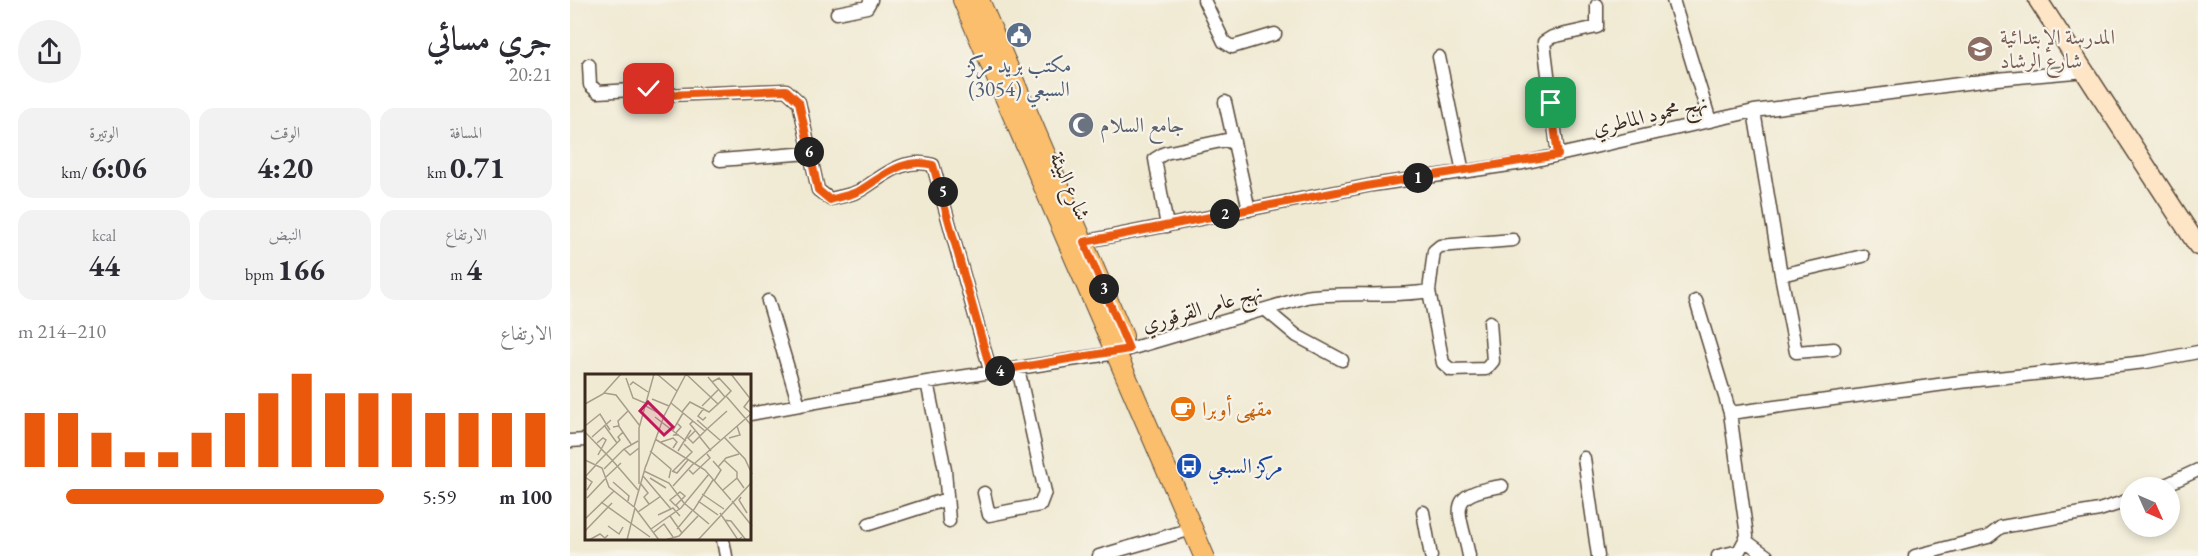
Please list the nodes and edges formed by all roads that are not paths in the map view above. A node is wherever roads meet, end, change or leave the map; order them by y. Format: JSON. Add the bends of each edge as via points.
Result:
{"nodes":[{"id":1,"x":872,"y":0,"type":"edge"},
{"id":2,"x":963,"y":0,"type":"edge"},
{"id":3,"x":979,"y":0,"type":"edge"},
{"id":4,"x":1204,"y":0,"type":"edge"},
{"id":5,"x":1673,"y":0,"type":"edge"},
{"id":6,"x":2038,"y":0,"type":"edge"},
{"id":7,"x":1597,"y":5,"type":"dead end"},
{"id":8,"x":837,"y":13,"type":"dead end"},
{"id":9,"x":1275,"y":34,"type":"dead end"},
{"id":10,"x":1439,"y":57,"type":"dead end"},
{"id":11,"x":589,"y":65,"type":"dead end"},
{"id":12,"x":2086,"y":71,"type":"junction"},
{"id":13,"x":1225,"y":102,"type":"dead end"},
{"id":14,"x":1754,"y":111,"type":"junction"},
{"id":15,"x":1710,"y":121,"type":"junction"},
{"id":16,"x":1232,"y":143,"type":"junction"},
{"id":17,"x":809,"y":153,"type":"junction"},
{"id":18,"x":1558,"y":155,"type":"junction"},
{"id":19,"x":720,"y":160,"type":"dead end"},
{"id":20,"x":1463,"y":172,"type":"junction"},
{"id":21,"x":1249,"y":210,"type":"junction"},
{"id":22,"x":1167,"y":226,"type":"junction"},
{"id":23,"x":1513,"y":240,"type":"dead end"},
{"id":24,"x":1076,"y":243,"type":"junction"},
{"id":25,"x":2198,"y":246,"type":"edge"},
{"id":26,"x":1863,"y":256,"type":"dead end"},
{"id":27,"x":1781,"y":274,"type":"junction"},
{"id":28,"x":1429,"y":291,"type":"junction"},
{"id":29,"x":768,"y":301,"type":"dead end"},
{"id":30,"x":1696,"y":301,"type":"dead end"},
{"id":31,"x":1266,"y":310,"type":"junction"},
{"id":32,"x":1490,"y":322,"type":"dead end"},
{"id":33,"x":1834,"y":349,"type":"dead end"},
{"id":34,"x":1123,"y":351,"type":"junction"},
{"id":35,"x":2198,"y":352,"type":"edge"},
{"id":36,"x":1342,"y":360,"type":"dead end"},
{"id":37,"x":1018,"y":368,"type":"junction"},
{"id":38,"x":991,"y":372,"type":"junction"},
{"id":39,"x":927,"y":382,"type":"junction"},
{"id":40,"x":799,"y":405,"type":"junction"},
{"id":41,"x":1731,"y":413,"type":"junction"},
{"id":42,"x":752,"y":414,"type":"edge"},
{"id":43,"x":585,"y":440,"type":"edge"},
{"id":44,"x":570,"y":441,"type":"edge"},
{"id":45,"x":1584,"y":459,"type":"dead end"},
{"id":46,"x":2198,"y":470,"type":"edge"},
{"id":47,"x":2180,"y":478,"type":"edge"},
{"id":48,"x":1502,"y":486,"type":"dead end"},
{"id":49,"x":984,"y":493,"type":"dead end"},
{"id":50,"x":947,"y":499,"type":"junction"},
{"id":51,"x":2120,"y":503,"type":"edge"},
{"id":52,"x":1423,"y":512,"type":"dead end"},
{"id":53,"x":949,"y":520,"type":"dead end"},
{"id":54,"x":869,"y":524,"type":"dead end"},
{"id":55,"x":1192,"y":529,"type":"junction"},
{"id":56,"x":723,"y":541,"type":"edge"},
{"id":57,"x":1746,"y":541,"type":"junction"},
{"id":58,"x":726,"y":556,"type":"edge"},
{"id":59,"x":1099,"y":556,"type":"edge"},
{"id":60,"x":1204,"y":556,"type":"edge"},
{"id":61,"x":1218,"y":556,"type":"edge"},
{"id":62,"x":1431,"y":556,"type":"edge"},
{"id":63,"x":1468,"y":556,"type":"edge"},
{"id":64,"x":1598,"y":556,"type":"edge"},
{"id":65,"x":1718,"y":556,"type":"edge"},
{"id":66,"x":1767,"y":556,"type":"edge"},
{"id":67,"x":1915,"y":556,"type":"edge"}],
"edges":[{"from":1,"to":8,"type":"street","via":[[867,7]]},
{"from":2,"to":24,"type":"main road","name":"شارع البيئة"},
{"from":3,"to":24,"type":"main road","name":"شارع البيئة"},
{"from":4,"to":9,"type":"street","via":[[1224,42],[1232,47]]},
{"from":5,"to":15,"type":"street"},
{"from":6,"to":12,"type":"street"},
{"from":7,"to":18,"type":"street","via":[[1597,27],[1544,42]]},
{"from":10,"to":20,"type":"street"},
{"from":11,"to":17,"type":"street","via":[[590,85],[598,92],[649,89],[667,95],[786,90],[799,102]]},
{"from":12,"to":14,"type":"street","name":"نهج محمود الماطري"},
{"from":12,"to":25,"type":"street"},
{"from":13,"to":16,"type":"street"},
{"from":14,"to":15,"type":"street","name":"نهج محمود الماطري"},
{"from":14,"to":27,"type":"street"},
{"from":15,"to":18,"type":"street","name":"نهج محمود الماطري"},
{"from":16,"to":21,"type":"street"},
{"from":16,"to":22,"type":"street","via":[[1226,140],[1165,153],[1155,159]]},
{"from":17,"to":19,"type":"street"},
{"from":17,"to":38,"type":"street","via":[[818,190],[830,200],[859,191],[896,167],[921,162],[933,165]]},
{"from":18,"to":20,"type":"street","name":"نهج محمود الماطري"},
{"from":20,"to":21,"type":"street","name":"نهج محمود الماطري"},
{"from":21,"to":22,"type":"street","name":"نهج محمود الماطري"},
{"from":22,"to":24,"type":"street","name":"نهج محمود الماطري"},
{"from":23,"to":28,"type":"street","via":[[1440,246],[1434,251]]},
{"from":24,"to":34,"type":"main road","name":"شارع البيئة"},
{"from":26,"to":27,"type":"street"},
{"from":27,"to":33,"type":"street","via":[[1796,352]]},
{"from":28,"to":31,"type":"street","name":"نهج عامر القرقوري","via":[[1406,295],[1334,293]]},
{"from":28,"to":32,"type":"street","via":[[1443,363],[1451,370],[1486,369],[1493,361]]},
{"from":29,"to":40,"type":"street"},
{"from":30,"to":41,"type":"street"},
{"from":31,"to":34,"type":"street","name":"نهج عامر القرقوري"},
{"from":31,"to":36,"type":"street","via":[[1298,336]]},
{"from":34,"to":37,"type":"street","name":"نهج عامر القرقوري"},
{"from":34,"to":55,"type":"main road","name":"شارع البيئة"},
{"from":34,"to":61,"type":"main road","name":"شارع البيئة"},
{"from":35,"to":41,"type":"street","via":[[2146,362]]},
{"from":37,"to":38,"type":"street","name":"نهج عامر القرقوري"},
{"from":37,"to":49,"type":"street","via":[[1046,492],[1040,505],[989,515]]},
{"from":38,"to":39,"type":"street","name":"نهج عامر القرقوري"},
{"from":39,"to":40,"type":"street","name":"نهج عامر القرقوري"},
{"from":39,"to":50,"type":"street"},
{"from":40,"to":42,"type":"street","name":"نهج عامر القرقوري"},
{"from":41,"to":57,"type":"street","via":[[1746,515]]},
{"from":43,"to":44,"type":"street"},
{"from":45,"to":64,"type":"street"},
{"from":46,"to":47,"type":"street"},
{"from":48,"to":63,"type":"street","via":[[1464,496],[1458,509]]},
{"from":50,"to":53,"type":"street"},
{"from":50,"to":54,"type":"street"},
{"from":51,"to":67,"type":"street","via":[[2001,527],[1988,537]]},
{"from":52,"to":62,"type":"street"},
{"from":55,"to":59,"type":"street"},
{"from":55,"to":60,"type":"main road","name":"شارع البيئة"},
{"from":56,"to":58,"type":"street"},
{"from":57,"to":65,"type":"street","via":[[1739,551]]},
{"from":57,"to":66,"type":"street"}]}
